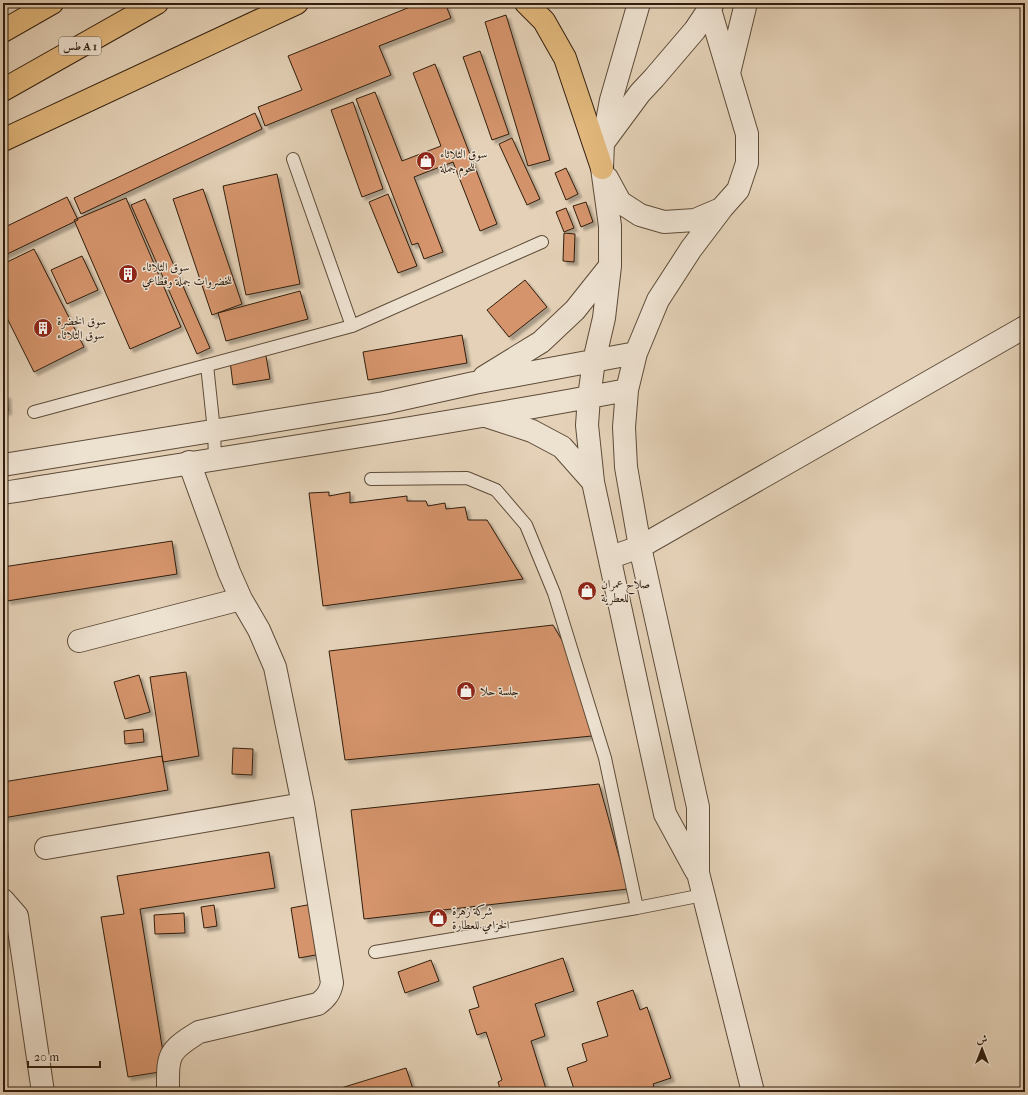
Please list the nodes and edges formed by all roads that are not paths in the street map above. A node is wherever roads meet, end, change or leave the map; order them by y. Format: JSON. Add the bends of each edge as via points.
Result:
{"nodes":[{"id":1,"x":52,"y":3,"type":"edge"},
{"id":2,"x":157,"y":3,"type":"edge"},
{"id":3,"x":297,"y":3,"type":"edge"},
{"id":4,"x":526,"y":3,"type":"edge"},
{"id":5,"x":639,"y":3,"type":"edge"},
{"id":6,"x":746,"y":3,"type":"edge"},
{"id":7,"x":710,"y":5,"type":"edge"},
{"id":8,"x":3,"y":31,"type":"edge"},
{"id":9,"x":729,"y":74,"type":"junction"},
{"id":10,"x":3,"y":90,"type":"edge"},
{"id":11,"x":3,"y":140,"type":"edge"},
{"id":12,"x":603,"y":143,"type":"junction"},
{"id":13,"x":293,"y":159,"type":"dead end"},
{"id":14,"x":602,"y":168,"type":"junction"},
{"id":15,"x":722,"y":208,"type":"junction"},
{"id":16,"x":542,"y":242,"type":"dead end"},
{"id":17,"x":610,"y":266,"type":"junction"},
{"id":18,"x":352,"y":326,"type":"junction"},
{"id":19,"x":1025,"y":327,"type":"edge"},
{"id":20,"x":636,"y":353,"type":"junction"},
{"id":21,"x":594,"y":361,"type":"junction"},
{"id":22,"x":207,"y":365,"type":"junction"},
{"id":23,"x":474,"y":383,"type":"junction"},
{"id":24,"x":627,"y":390,"type":"junction"},
{"id":25,"x":589,"y":397,"type":"junction"},
{"id":26,"x":34,"y":412,"type":"dead end"},
{"id":27,"x":483,"y":415,"type":"junction"},
{"id":28,"x":214,"y":431,"type":"junction"},
{"id":29,"x":215,"y":458,"type":"junction"},
{"id":30,"x":189,"y":462,"type":"junction"},
{"id":31,"x":3,"y":465,"type":"edge"},
{"id":32,"x":371,"y":479,"type":"dead end"},
{"id":33,"x":593,"y":482,"type":"junction"},
{"id":34,"x":3,"y":493,"type":"edge"},
{"id":35,"x":640,"y":547,"type":"junction"},
{"id":36,"x":611,"y":557,"type":"junction"},
{"id":37,"x":241,"y":599,"type":"junction"},
{"id":38,"x":79,"y":640,"type":"dead end"},
{"id":39,"x":302,"y":804,"type":"junction"},
{"id":40,"x":46,"y":848,"type":"dead end"},
{"id":41,"x":698,"y":873,"type":"junction"},
{"id":42,"x":703,"y":895,"type":"junction"},
{"id":43,"x":3,"y":900,"type":"edge"},
{"id":44,"x":637,"y":908,"type":"junction"},
{"id":45,"x":12,"y":952,"type":"edge"},
{"id":46,"x":375,"y":952,"type":"dead end"},
{"id":47,"x":43,"y":1092,"type":"edge"},
{"id":48,"x":168,"y":1092,"type":"edge"},
{"id":49,"x":753,"y":1092,"type":"edge"}],
"edges":[{"from":1,"to":8,"type":"highway"},
{"from":2,"to":10,"type":"highway","number":"طس A 1"},
{"from":3,"to":11,"type":"highway"},
{"from":4,"to":14,"type":"highway","via":[[544,21],[565,58]]},
{"from":5,"to":12,"type":"street","via":[[611,100]]},
{"from":6,"to":9,"type":"street"},
{"from":7,"to":9,"type":"street"},
{"from":7,"to":12,"type":"street","via":[[695,30],[640,93]]},
{"from":9,"to":15,"type":"street","via":[[747,134],[747,163],[738,190]]},
{"from":12,"to":14,"type":"street"},
{"from":13,"to":18,"type":"lane"},
{"from":14,"to":15,"type":"street","via":[[620,202],[640,215],[664,222],[695,220]]},
{"from":14,"to":17,"type":"street","via":[[610,226]]},
{"from":15,"to":20,"type":"street","via":[[691,249],[658,300]]},
{"from":16,"to":18,"type":"lane"},
{"from":17,"to":21,"type":"street","via":[[604,318]]},
{"from":17,"to":23,"type":"street","via":[[575,310],[541,342]]},
{"from":18,"to":22,"type":"lane"},
{"from":19,"to":35,"type":"street"},
{"from":20,"to":21,"type":"street"},
{"from":20,"to":24,"type":"street"},
{"from":21,"to":23,"type":"street"},
{"from":21,"to":25,"type":"street"},
{"from":22,"to":26,"type":"lane"},
{"from":22,"to":28,"type":"lane"},
{"from":23,"to":28,"type":"street","via":[[384,403]]},
{"from":24,"to":25,"type":"street"},
{"from":24,"to":35,"type":"street","via":[[624,427],[626,467]]},
{"from":25,"to":27,"type":"street"},
{"from":25,"to":33,"type":"street","via":[[587,425]]},
{"from":27,"to":29,"type":"street"},
{"from":27,"to":33,"type":"street","via":[[532,431],[562,447]]},
{"from":28,"to":29,"type":"lane"},
{"from":28,"to":31,"type":"street"},
{"from":29,"to":30,"type":"street"},
{"from":30,"to":34,"type":"street"},
{"from":30,"to":37,"type":"street"},
{"from":32,"to":44,"type":"lane","via":[[467,478],[496,490],[526,525],[554,593],[605,758]]},
{"from":33,"to":36,"type":"street"},
{"from":35,"to":36,"type":"street"},
{"from":35,"to":41,"type":"street","via":[[698,807]]},
{"from":36,"to":41,"type":"street","via":[[665,814]]},
{"from":37,"to":38,"type":"street"},
{"from":37,"to":39,"type":"street","via":[[259,630],[275,667]]},
{"from":39,"to":40,"type":"street"},
{"from":39,"to":48,"type":"street","via":[[332,983],[330,991],[318,1004],[199,1032],[189,1038],[172,1052],[168,1062]]},
{"from":41,"to":42,"type":"street"},
{"from":42,"to":44,"type":"lane"},
{"from":42,"to":49,"type":"street"},
{"from":43,"to":45,"type":"street","via":[[17,916]]},
{"from":44,"to":46,"type":"lane"},
{"from":45,"to":47,"type":"street"}]}
